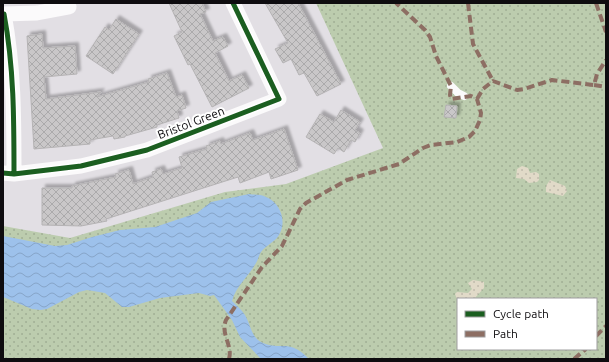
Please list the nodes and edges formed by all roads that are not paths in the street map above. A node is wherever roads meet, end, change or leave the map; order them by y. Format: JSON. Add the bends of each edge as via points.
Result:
{"nodes":[{"id":1,"x":233,"y":3,"type":"edge"},
{"id":2,"x":69,"y":7,"type":"dead end"},
{"id":3,"x":3,"y":14,"type":"edge"},
{"id":4,"x":451,"y":86,"type":"dead end"},
{"id":5,"x":464,"y":96,"type":"dead end"},
{"id":6,"x":9,"y":174,"type":"edge"}],
"edges":[{"from":1,"to":6,"type":"street","name":"Bristol Green","via":[[279,99],[147,150],[81,166]]},
{"from":2,"to":3,"type":"street","via":[[37,13]]},
{"from":3,"to":6,"type":"street","via":[[10,46],[14,103]]},
{"from":4,"to":5,"type":"lane"}]}
